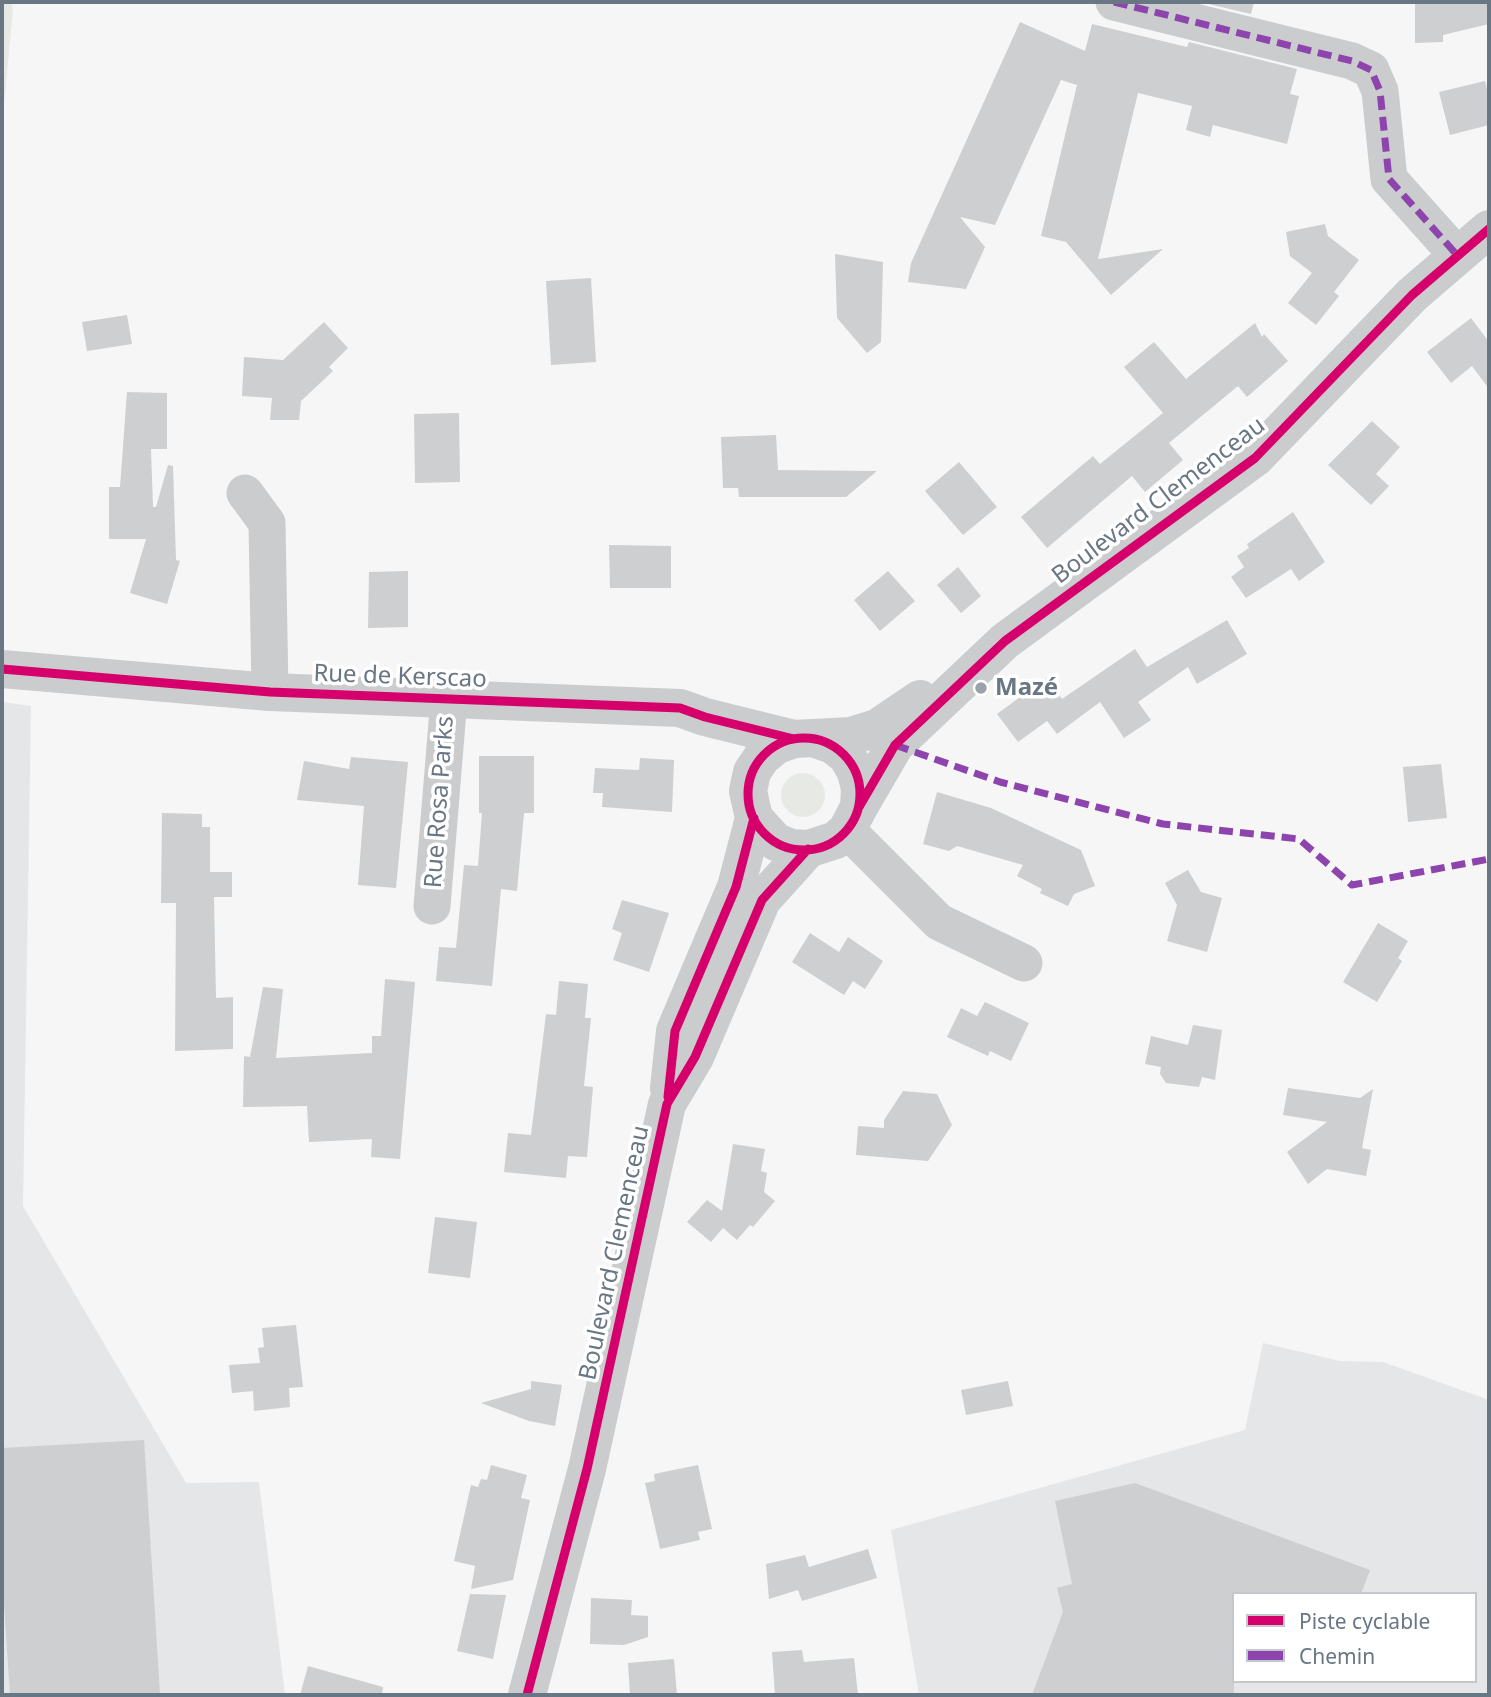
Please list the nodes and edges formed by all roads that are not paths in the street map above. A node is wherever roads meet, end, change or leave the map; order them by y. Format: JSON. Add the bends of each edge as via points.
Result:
{"nodes":[{"id":1,"x":1114,"y":2,"type":"edge"},
{"id":2,"x":1489,"y":229,"type":"edge"},
{"id":3,"x":1457,"y":255,"type":"junction"},
{"id":4,"x":245,"y":493,"type":"dead end"},
{"id":5,"x":1006,"y":641,"type":"junction"},
{"id":6,"x":2,"y":668,"type":"edge"},
{"id":7,"x":270,"y":692,"type":"junction"},
{"id":8,"x":449,"y":698,"type":"junction"},
{"id":9,"x":705,"y":717,"type":"junction"},
{"id":10,"x":805,"y":739,"type":"junction"},
{"id":11,"x":751,"y":804,"type":"junction"},
{"id":12,"x":853,"y":818,"type":"junction"},
{"id":13,"x":808,"y":849,"type":"junction"},
{"id":14,"x":432,"y":906,"type":"dead end"},
{"id":15,"x":1024,"y":963,"type":"dead end"},
{"id":16,"x":667,"y":1104,"type":"junction"},
{"id":17,"x":527,"y":1695,"type":"edge"}],
"edges":[{"from":1,"to":3,"type":"street","via":[[1352,61],[1371,70],[1380,91],[1389,179]]},
{"from":2,"to":3,"type":"street","name":"Boulevard Clemenceau"},
{"from":3,"to":5,"type":"street","name":"Boulevard Clemenceau","via":[[1412,295],[1255,458]]},
{"from":4,"to":7,"type":"street","via":[[267,523]]},
{"from":5,"to":10,"type":"street","via":[[877,727],[851,736]]},
{"from":5,"to":12,"type":"street","name":"Boulevard Clemenceau","via":[[895,745]]},
{"from":6,"to":7,"type":"street","name":"Rue de Kerscao"},
{"from":7,"to":8,"type":"street","name":"Rue de Kerscao"},
{"from":8,"to":9,"type":"street","name":"Rue de Kerscao","via":[[680,708]]},
{"from":8,"to":14,"type":"street","name":"Rue Rosa Parks"},
{"from":9,"to":10,"type":"street","name":"Rue de Kerscao"},
{"from":9,"to":11,"type":"street","via":[[732,755]]},
{"from":10,"to":11,"type":"street","via":[[777,745],[762,757],[752,772]]},
{"from":10,"to":12,"type":"street","via":[[840,751],[856,772],[860,789]]},
{"from":11,"to":13,"type":"street","via":[[776,842]]},
{"from":11,"to":16,"type":"street","via":[[736,887],[675,1031]]},
{"from":12,"to":13,"type":"street","via":[[836,840]]},
{"from":12,"to":15,"type":"street","via":[[939,922]]},
{"from":13,"to":16,"type":"street","name":"Boulevard Clemenceau","via":[[762,900],[695,1057]]},
{"from":16,"to":17,"type":"street","name":"Boulevard Clemenceau","via":[[587,1469]]}]}
